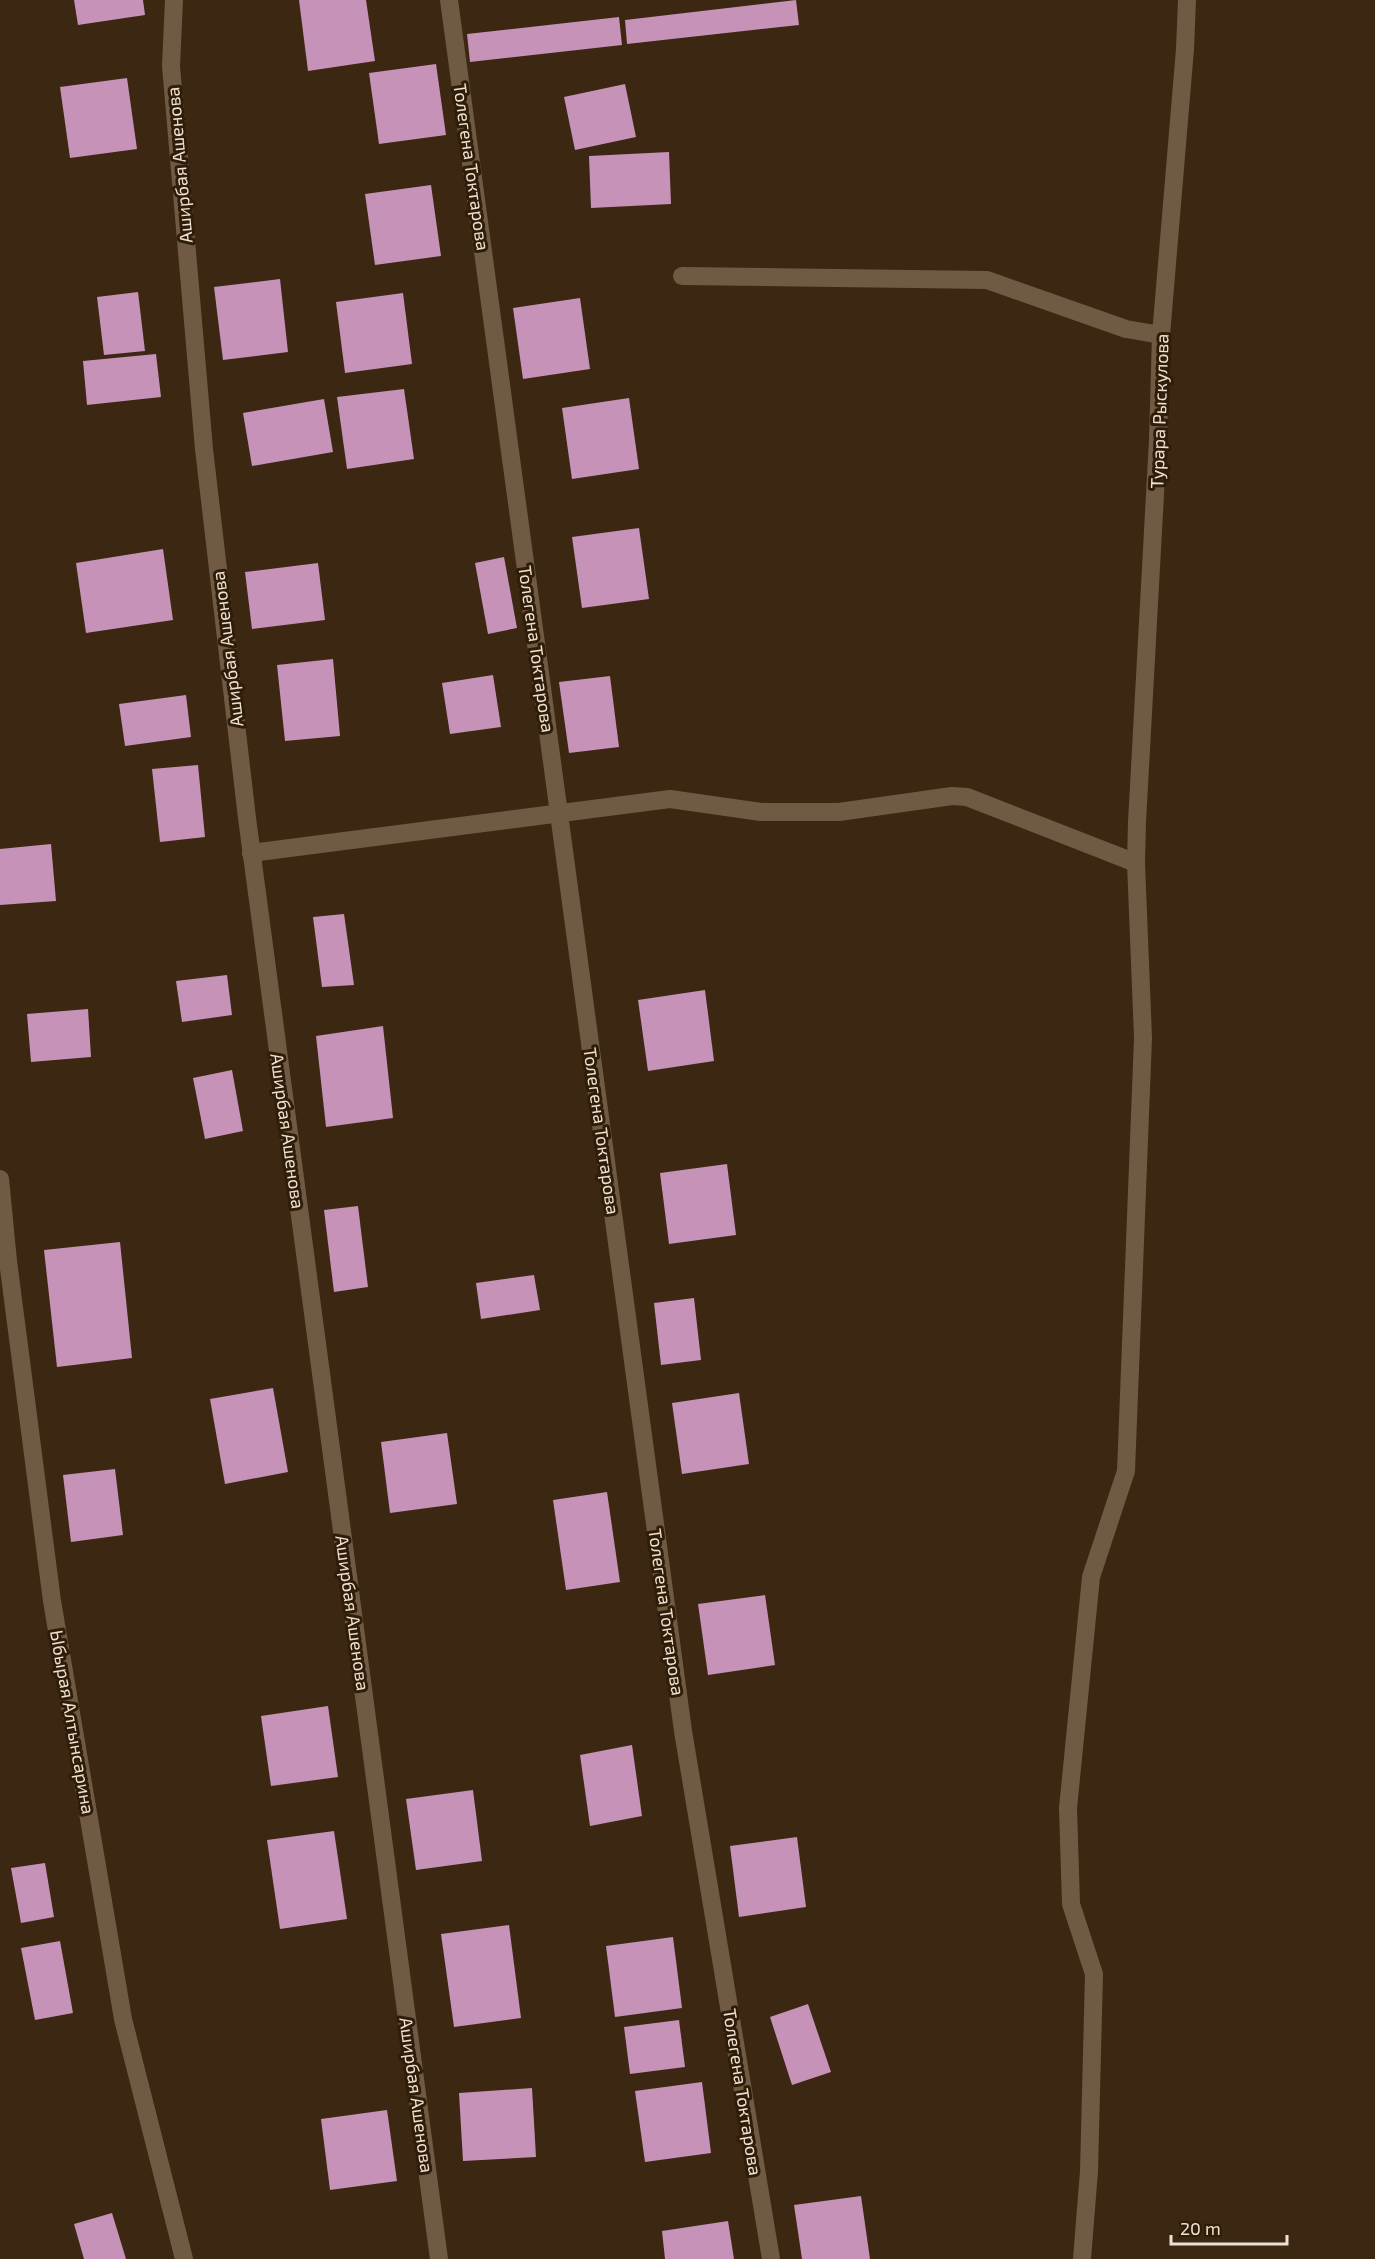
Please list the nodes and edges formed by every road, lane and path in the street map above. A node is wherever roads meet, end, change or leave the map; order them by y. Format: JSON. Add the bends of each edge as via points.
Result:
{"nodes":[{"id":1,"x":174,"y":0,"type":"edge"},
{"id":2,"x":449,"y":0,"type":"edge"},
{"id":3,"x":1187,"y":0,"type":"edge"},
{"id":4,"x":682,"y":276,"type":"dead end"},
{"id":5,"x":1161,"y":335,"type":"junction"},
{"id":6,"x":559,"y":812,"type":"junction"},
{"id":7,"x":251,"y":854,"type":"junction"},
{"id":8,"x":1136,"y":863,"type":"junction"},
{"id":9,"x":0,"y":1179,"type":"edge"},
{"id":10,"x":184,"y":2259,"type":"edge"},
{"id":11,"x":439,"y":2259,"type":"edge"},
{"id":12,"x":771,"y":2259,"type":"edge"},
{"id":13,"x":1082,"y":2259,"type":"edge"}],
"edges":[{"from":1,"to":7,"type":"street","name":"Аширбая Ашенова","via":[[171,66],[202,438]]},
{"from":2,"to":6,"type":"street","name":"Толегена Токтарова"},
{"from":3,"to":5,"type":"street","name":"Турара Рыскулова"},
{"from":4,"to":5,"type":"street","via":[[987,280],[1126,329]]},
{"from":5,"to":8,"type":"street","name":"Турара Рыскулова"},
{"from":6,"to":7,"type":"street"},
{"from":6,"to":8,"type":"street","via":[[670,799],[761,812],[839,812],[967,797]]},
{"from":6,"to":12,"type":"street","name":"Толегена Токтарова","via":[[683,1731]]},
{"from":7,"to":11,"type":"street","name":"Аширбая Ашенова"},
{"from":8,"to":13,"type":"street","name":"Турара Рыскулова","via":[[1143,1038],[1126,1471],[1091,1577],[1068,1808],[1071,1904],[1094,1974],[1089,2171]]},
{"from":9,"to":10,"type":"street","name":"Ыбырая Алтынсарина","via":[[52,1601],[123,2019]]}]}
